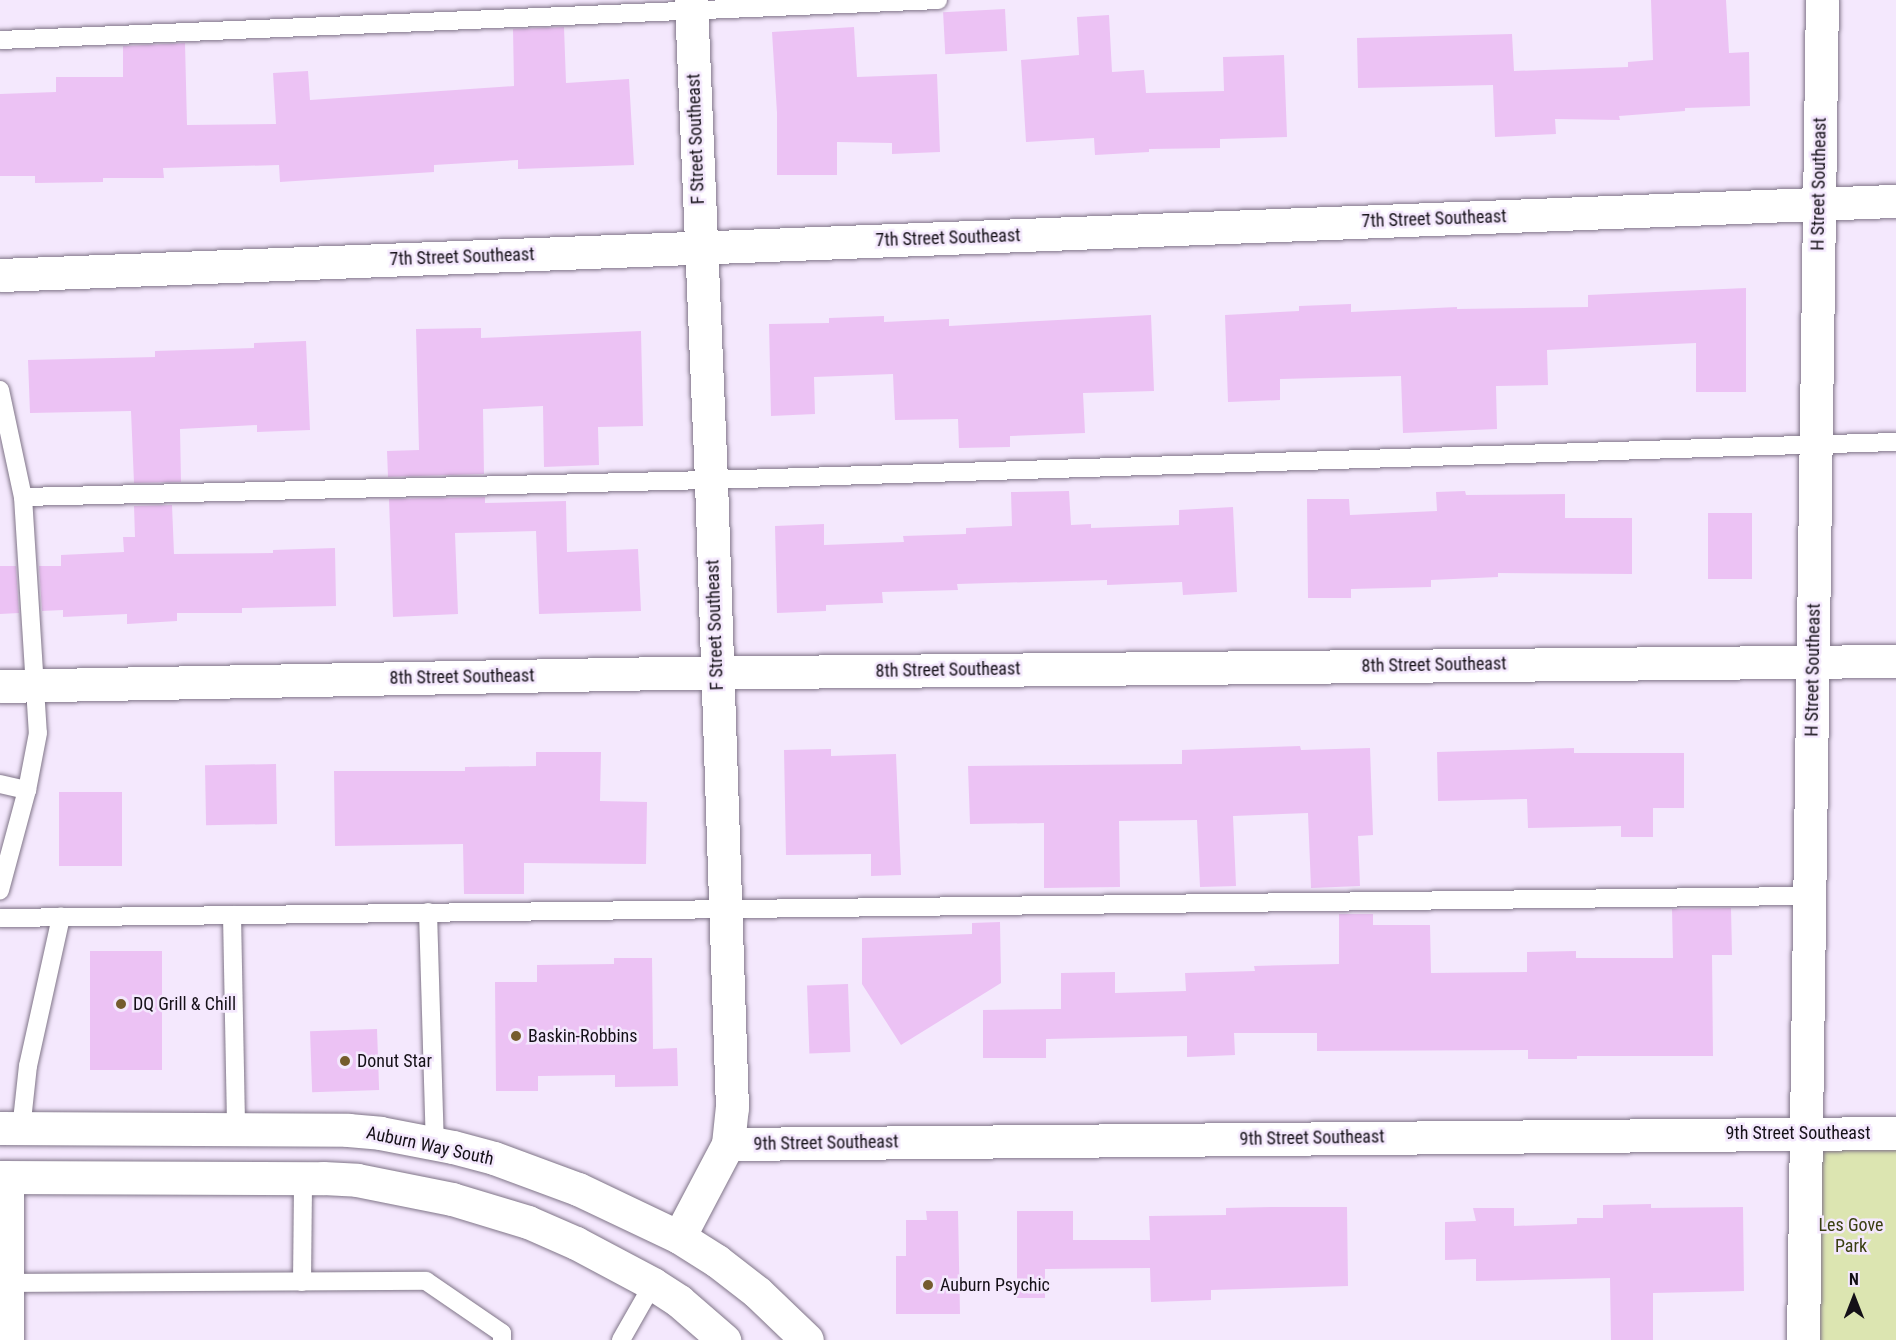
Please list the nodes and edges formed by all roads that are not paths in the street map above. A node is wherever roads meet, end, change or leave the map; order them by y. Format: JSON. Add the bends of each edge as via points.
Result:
{"nodes":[{"id":1,"x":938,"y":0,"type":"edge"},
{"id":2,"x":1822,"y":0,"type":"edge"},
{"id":3,"x":691,"y":6,"type":"edge"},
{"id":4,"x":0,"y":40,"type":"edge"},
{"id":5,"x":1896,"y":201,"type":"edge"},
{"id":6,"x":1819,"y":204,"type":"junction"},
{"id":7,"x":700,"y":248,"type":"junction"},
{"id":8,"x":0,"y":275,"type":"edge"},
{"id":9,"x":0,"y":390,"type":"edge"},
{"id":10,"x":1896,"y":442,"type":"edge"},
{"id":11,"x":1816,"y":445,"type":"junction"},
{"id":12,"x":711,"y":480,"type":"junction"},
{"id":13,"x":23,"y":497,"type":"junction"},
{"id":14,"x":1813,"y":661,"type":"junction"},
{"id":15,"x":1896,"y":661,"type":"edge"},
{"id":16,"x":716,"y":672,"type":"junction"},
{"id":17,"x":36,"y":685,"type":"junction"},
{"id":18,"x":0,"y":686,"type":"edge"},
{"id":19,"x":0,"y":784,"type":"edge"},
{"id":20,"x":27,"y":790,"type":"junction"},
{"id":21,"x":0,"y":890,"type":"edge"},
{"id":22,"x":1810,"y":896,"type":"junction"},
{"id":23,"x":726,"y":908,"type":"junction"},
{"id":24,"x":428,"y":912,"type":"junction"},
{"id":25,"x":232,"y":915,"type":"junction"},
{"id":26,"x":61,"y":917,"type":"junction"},
{"id":27,"x":0,"y":918,"type":"edge"},
{"id":28,"x":10,"y":1129,"type":"edge"},
{"id":29,"x":236,"y":1129,"type":"junction"},
{"id":30,"x":1807,"y":1133,"type":"junction"},
{"id":31,"x":1896,"y":1133,"type":"edge"},
{"id":32,"x":435,"y":1143,"type":"junction"},
{"id":33,"x":728,"y":1144,"type":"junction"},
{"id":34,"x":4,"y":1177,"type":"edge"},
{"id":35,"x":303,"y":1178,"type":"junction"},
{"id":36,"x":679,"y":1237,"type":"junction"},
{"id":37,"x":302,"y":1282,"type":"junction"},
{"id":38,"x":7,"y":1283,"type":"junction"},
{"id":39,"x":653,"y":1284,"type":"junction"},
{"id":40,"x":7,"y":1340,"type":"edge"},
{"id":41,"x":502,"y":1340,"type":"edge"},
{"id":42,"x":621,"y":1340,"type":"edge"},
{"id":43,"x":724,"y":1340,"type":"edge"},
{"id":44,"x":807,"y":1340,"type":"edge"},
{"id":45,"x":1803,"y":1340,"type":"edge"}],
"edges":[{"from":1,"to":3,"type":"lane"},
{"from":2,"to":6,"type":"street","name":"H Street Southeast"},
{"from":3,"to":4,"type":"lane"},
{"from":3,"to":7,"type":"street","name":"F Street Southeast"},
{"from":5,"to":6,"type":"street","name":"7th Street Southeast"},
{"from":6,"to":7,"type":"street","name":"7th Street Southeast"},
{"from":6,"to":11,"type":"street","name":"H Street Southeast"},
{"from":7,"to":8,"type":"street","name":"7th Street Southeast"},
{"from":7,"to":12,"type":"street","name":"F Street Southeast"},
{"from":9,"to":13,"type":"lane"},
{"from":10,"to":11,"type":"lane"},
{"from":11,"to":12,"type":"lane"},
{"from":11,"to":14,"type":"street","name":"H Street Southeast"},
{"from":12,"to":13,"type":"lane"},
{"from":12,"to":16,"type":"street","name":"F Street Southeast"},
{"from":13,"to":17,"type":"lane"},
{"from":14,"to":15,"type":"street","name":"8th Street Southeast"},
{"from":14,"to":16,"type":"street","name":"8th Street Southeast"},
{"from":14,"to":22,"type":"street","name":"H Street Southeast"},
{"from":16,"to":17,"type":"street","name":"8th Street Southeast"},
{"from":16,"to":23,"type":"street","name":"F Street Southeast"},
{"from":17,"to":18,"type":"street","name":"8th Street Southeast"},
{"from":17,"to":20,"type":"lane","via":[[38,733]]},
{"from":19,"to":20,"type":"lane"},
{"from":20,"to":21,"type":"lane"},
{"from":22,"to":23,"type":"lane"},
{"from":22,"to":30,"type":"street","name":"H Street Southeast"},
{"from":23,"to":24,"type":"lane"},
{"from":23,"to":33,"type":"street","name":"F Street Southeast","via":[[732,1108]]},
{"from":24,"to":25,"type":"lane"},
{"from":24,"to":32,"type":"lane"},
{"from":25,"to":26,"type":"lane"},
{"from":25,"to":29,"type":"lane"},
{"from":26,"to":27,"type":"lane"},
{"from":26,"to":28,"type":"lane"},
{"from":28,"to":29,"type":"street","name":"Auburn Way South"},
{"from":29,"to":32,"type":"street","name":"Auburn Way South","via":[[348,1130]]},
{"from":30,"to":31,"type":"street","name":"9th Street Southeast"},
{"from":30,"to":33,"type":"street","name":"9th Street Southeast"},
{"from":30,"to":45,"type":"street","name":"H Street Southeast"},
{"from":32,"to":36,"type":"street","name":"Auburn Way South","via":[[494,1158],[557,1181]]},
{"from":33,"to":36,"type":"street","name":"F Street Southeast"},
{"from":34,"to":35,"type":"street"},
{"from":34,"to":38,"type":"street"},
{"from":35,"to":37,"type":"lane"},
{"from":35,"to":39,"type":"street","via":[[357,1180],[495,1210],[576,1243]]},
{"from":36,"to":39,"type":"street","name":"F Street Southeast"},
{"from":36,"to":44,"type":"street","name":"Auburn Way South","via":[[757,1292]]},
{"from":37,"to":38,"type":"lane"},
{"from":37,"to":41,"type":"lane","via":[[426,1281],[502,1333]]},
{"from":38,"to":40,"type":"street"},
{"from":39,"to":42,"type":"lane"},
{"from":39,"to":43,"type":"street","via":[[680,1301]]}]}
